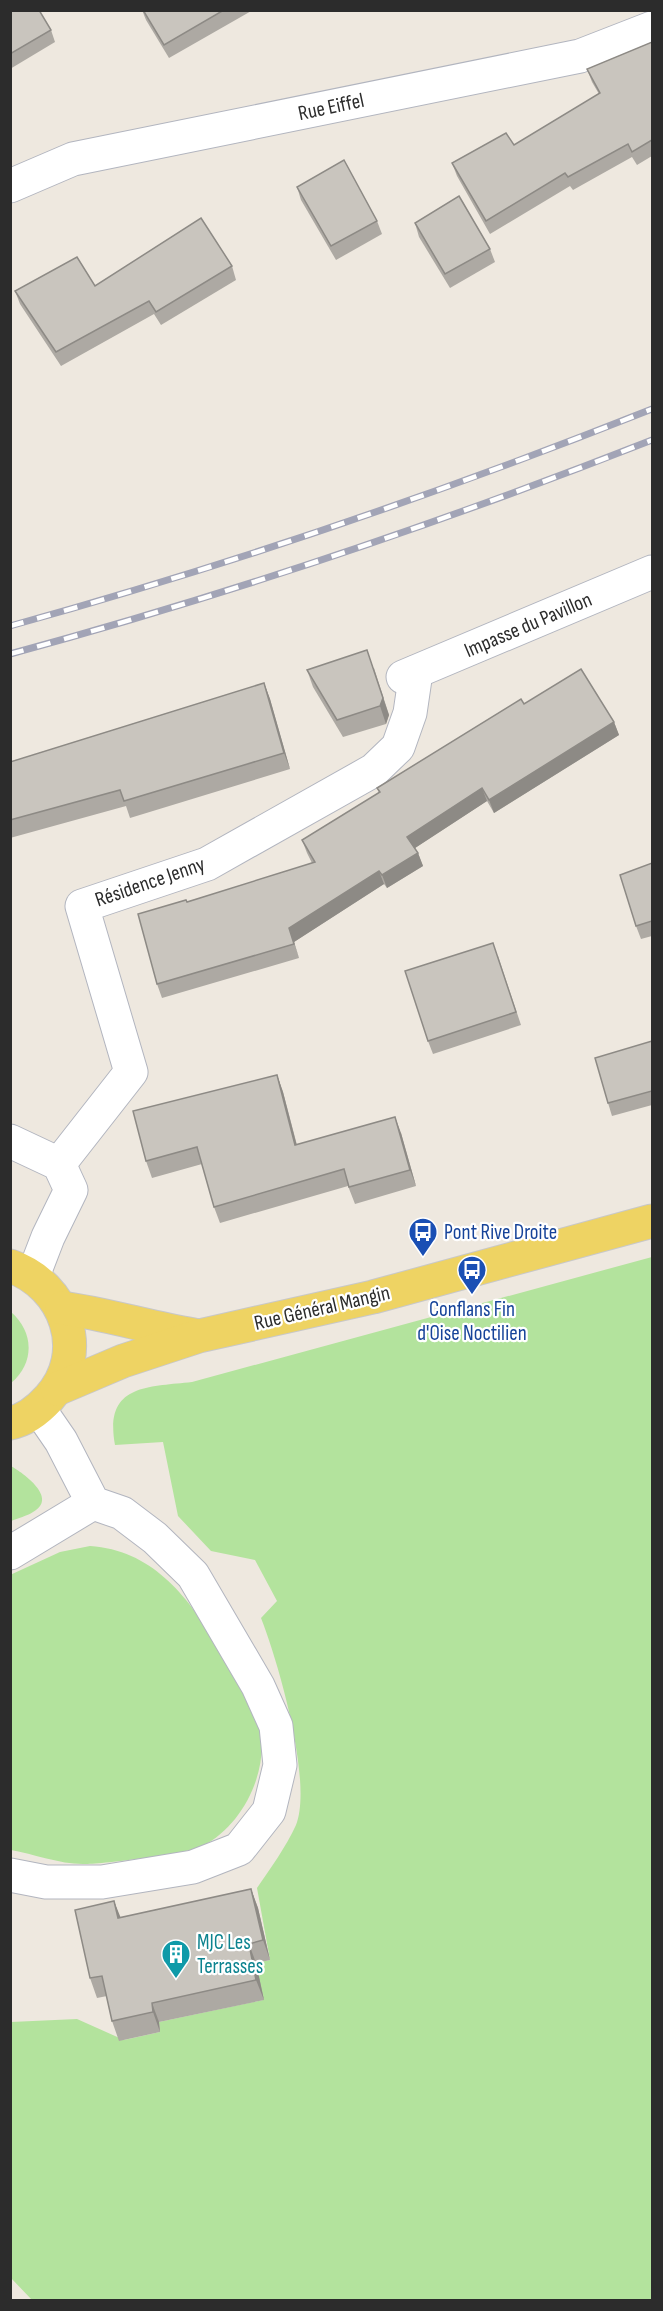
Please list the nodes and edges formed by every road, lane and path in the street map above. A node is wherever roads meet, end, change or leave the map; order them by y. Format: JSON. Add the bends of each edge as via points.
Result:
{"nodes":[{"id":1,"x":652,"y":28,"type":"edge"},
{"id":2,"x":10,"y":186,"type":"edge"},
{"id":3,"x":652,"y":572,"type":"edge"},
{"id":4,"x":409,"y":675,"type":"joint"},
{"id":5,"x":10,"y":1141,"type":"edge"},
{"id":6,"x":59,"y":1164,"type":"junction"},
{"id":7,"x":652,"y":1221,"type":"edge"},
{"id":8,"x":22,"y":1271,"type":"edge"},
{"id":9,"x":62,"y":1308,"type":"junction"},
{"id":10,"x":199,"y":1336,"type":"junction"},
{"id":11,"x":36,"y":1407,"type":"edge"},
{"id":12,"x":93,"y":1503,"type":"junction"},
{"id":13,"x":10,"y":1553,"type":"edge"},
{"id":14,"x":10,"y":1875,"type":"edge"}],
"edges":[{"from":1,"to":2,"type":"street","name":"Rue Eiffel","via":[[580,56],[73,159]]},
{"from":3,"to":4,"type":"street","name":"Impasse du Pavillon"},
{"from":4,"to":6,"type":"street","name":"Résidence Jenny","via":[[410,713],[398,747],[374,771],[207,864],[82,906],[131,1072]]},
{"from":5,"to":6,"type":"street"},
{"from":6,"to":8,"type":"street","via":[[71,1190],[48,1238]]},
{"from":7,"to":10,"type":"main road","name":"Rue Général Mangin","via":[[373,1297]]},
{"from":8,"to":9,"type":"main road","via":[[50,1292]]},
{"from":9,"to":10,"type":"main road","name":"Rue Général Mangin"},
{"from":9,"to":11,"type":"main road","via":[[68,1324],[69,1358]]},
{"from":10,"to":11,"type":"main road","name":"Rue Général Mangin","via":[[123,1361]]},
{"from":11,"to":12,"type":"street","via":[[61,1442]]},
{"from":12,"to":13,"type":"street"},
{"from":12,"to":14,"type":"street","via":[[122,1513],[194,1575],[258,1686],[276,1726],[280,1765],[269,1811],[239,1850],[194,1867],[102,1882],[46,1882]]}]}
